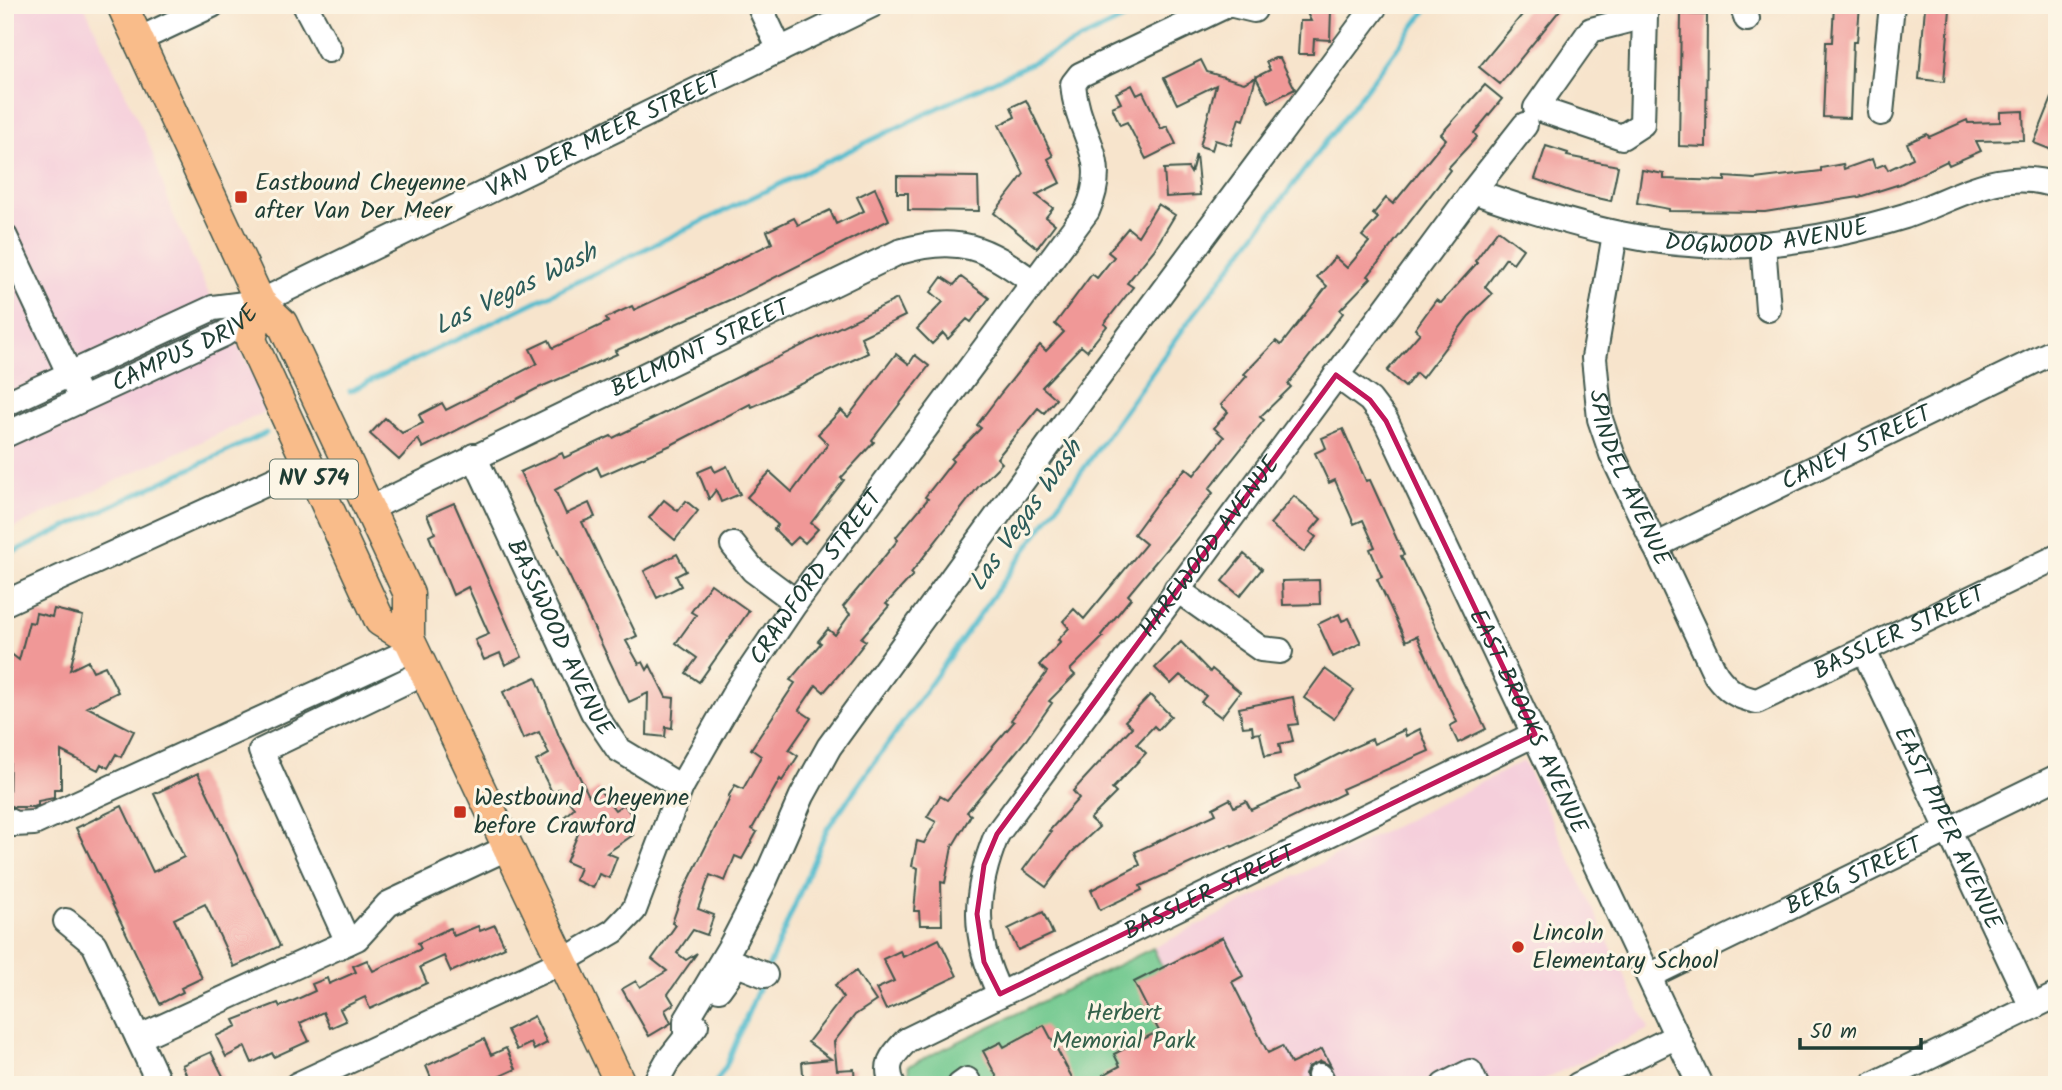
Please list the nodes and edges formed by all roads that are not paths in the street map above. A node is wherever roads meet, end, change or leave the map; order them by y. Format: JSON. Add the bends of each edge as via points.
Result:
{"nodes":[{"id":1,"x":122,"y":5,"type":"edge"},
{"id":2,"x":212,"y":5,"type":"edge"},
{"id":3,"x":305,"y":5,"type":"edge"},
{"id":4,"x":759,"y":5,"type":"edge"},
{"id":5,"x":872,"y":5,"type":"edge"},
{"id":6,"x":1227,"y":5,"type":"edge"},
{"id":7,"x":1376,"y":5,"type":"edge"},
{"id":8,"x":1892,"y":5,"type":"edge"},
{"id":9,"x":1644,"y":10,"type":"edge"},
{"id":10,"x":138,"y":40,"type":"junction"},
{"id":11,"x":329,"y":50,"type":"dead end"},
{"id":12,"x":780,"y":50,"type":"junction"},
{"id":13,"x":1881,"y":113,"type":"dead end"},
{"id":14,"x":1525,"y":125,"type":"dead end"},
{"id":15,"x":2057,"y":186,"type":"edge"},
{"id":16,"x":1473,"y":191,"type":"junction"},
{"id":17,"x":1615,"y":234,"type":"junction"},
{"id":18,"x":5,"y":237,"type":"edge"},
{"id":19,"x":1763,"y":244,"type":"junction"},
{"id":20,"x":5,"y":273,"type":"edge"},
{"id":21,"x":1034,"y":283,"type":"junction"},
{"id":22,"x":260,"y":302,"type":"junction"},
{"id":23,"x":1768,"y":309,"type":"dead end"},
{"id":24,"x":2057,"y":350,"type":"edge"},
{"id":25,"x":1336,"y":375,"type":"junction"},
{"id":26,"x":63,"y":378,"type":"junction"},
{"id":27,"x":75,"y":403,"type":"junction"},
{"id":28,"x":5,"y":404,"type":"edge"},
{"id":29,"x":5,"y":435,"type":"edge"},
{"id":30,"x":474,"y":456,"type":"junction"},
{"id":31,"x":307,"y":465,"type":"junction"},
{"id":32,"x":369,"y":509,"type":"junction"},
{"id":33,"x":733,"y":545,"type":"dead end"},
{"id":34,"x":1655,"y":546,"type":"junction"},
{"id":35,"x":2057,"y":557,"type":"edge"},
{"id":36,"x":1176,"y":589,"type":"junction"},
{"id":37,"x":796,"y":602,"type":"junction"},
{"id":38,"x":5,"y":603,"type":"edge"},
{"id":39,"x":1280,"y":651,"type":"dead end"},
{"id":40,"x":1864,"y":651,"type":"junction"},
{"id":41,"x":416,"y":653,"type":"junction"},
{"id":42,"x":1741,"y":698,"type":"joint"},
{"id":43,"x":1535,"y":734,"type":"junction"},
{"id":44,"x":2057,"y":777,"type":"edge"},
{"id":45,"x":681,"y":787,"type":"junction"},
{"id":46,"x":5,"y":819,"type":"edge"},
{"id":47,"x":1948,"y":830,"type":"junction"},
{"id":48,"x":509,"y":848,"type":"junction"},
{"id":49,"x":66,"y":921,"type":"dead end"},
{"id":50,"x":348,"y":942,"type":"junction"},
{"id":51,"x":563,"y":961,"type":"junction"},
{"id":52,"x":765,"y":975,"type":"dead end"},
{"id":53,"x":1648,"y":976,"type":"junction"},
{"id":54,"x":1000,"y":994,"type":"junction"},
{"id":55,"x":2057,"y":995,"type":"edge"},
{"id":56,"x":2032,"y":1007,"type":"junction"},
{"id":57,"x":1677,"y":1036,"type":"junction"},
{"id":58,"x":138,"y":1038,"type":"junction"},
{"id":59,"x":686,"y":1038,"type":"junction"},
{"id":60,"x":160,"y":1085,"type":"edge"},
{"id":61,"x":297,"y":1085,"type":"edge"},
{"id":62,"x":621,"y":1085,"type":"edge"},
{"id":63,"x":654,"y":1085,"type":"edge"},
{"id":64,"x":893,"y":1085,"type":"edge"},
{"id":65,"x":960,"y":1085,"type":"edge"},
{"id":66,"x":970,"y":1085,"type":"edge"},
{"id":67,"x":1444,"y":1085,"type":"edge"},
{"id":68,"x":1476,"y":1085,"type":"edge"},
{"id":69,"x":1578,"y":1085,"type":"edge"},
{"id":70,"x":1700,"y":1085,"type":"edge"},
{"id":71,"x":1872,"y":1085,"type":"edge"}],
"edges":[{"from":1,"to":10,"type":"main road","number":"NV 574"},
{"from":2,"to":10,"type":"street"},
{"from":3,"to":11,"type":"street"},
{"from":4,"to":12,"type":"street"},
{"from":5,"to":12,"type":"street","name":"VAN DER MEER STREET"},
{"from":6,"to":21,"type":"street","name":"CRAWFORD STREET","via":[[1080,75],[1073,84],[1075,109],[1096,157],[1095,191],[1087,211]]},
{"from":7,"to":59,"type":"street","via":[[829,747],[732,944],[686,1021]]},
{"from":8,"to":13,"type":"street"},
{"from":9,"to":9,"type":"street","via":[[1642,124],[1622,137],[1536,108],[1591,30]]},
{"from":10,"to":22,"type":"main road","number":"NV 574"},
{"from":12,"to":22,"type":"street","name":"VAN DER MEER STREET"},
{"from":14,"to":16,"type":"street","name":"HAREWOOD AVENUE"},
{"from":15,"to":19,"type":"street","name":"DOGWOOD AVENUE","via":[[2015,178],[1989,182],[1906,215],[1838,234]]},
{"from":16,"to":17,"type":"street","name":"DOGWOOD AVENUE","via":[[1561,222]]},
{"from":16,"to":25,"type":"street","name":"HAREWOOD AVENUE"},
{"from":17,"to":19,"type":"street","name":"DOGWOOD AVENUE","via":[[1687,244]]},
{"from":17,"to":34,"type":"street","name":"SPINDEL AVENUE","via":[[1594,358],[1600,419]]},
{"from":18,"to":26,"type":"street"},
{"from":19,"to":23,"type":"street"},
{"from":20,"to":26,"type":"street"},
{"from":21,"to":30,"type":"street","name":"BELMONT STREET","via":[[996,255],[950,242],[924,244]]},
{"from":21,"to":37,"type":"street","name":"CRAWFORD STREET"},
{"from":22,"to":26,"type":"street","name":"CAMPUS DRIVE","via":[[213,308]]},
{"from":22,"to":27,"type":"street","name":"CAMPUS DRIVE","via":[[224,334]]},
{"from":22,"to":31,"type":"main road","number":"NV 574","via":[[251,340]]},
{"from":22,"to":32,"type":"main road","number":"NV 574","via":[[282,323]]},
{"from":24,"to":34,"type":"street","name":"CANEY STREET"},
{"from":25,"to":36,"type":"street","name":"HAREWOOD AVENUE"},
{"from":25,"to":43,"type":"street","name":"EAST BROOKS AVENUE","via":[[1370,400],[1386,421]]},
{"from":26,"to":27,"type":"street"},
{"from":26,"to":28,"type":"street","name":"CAMPUS DRIVE"},
{"from":27,"to":29,"type":"street","name":"CAMPUS DRIVE"},
{"from":30,"to":32,"type":"street","name":"BELMONT STREET"},
{"from":30,"to":45,"type":"street","name":"BASSWOOD AVENUE","via":[[593,712],[618,749]]},
{"from":31,"to":38,"type":"street"},
{"from":31,"to":41,"type":"main road","number":"NV 574","via":[[380,621]]},
{"from":32,"to":41,"type":"main road","number":"NV 574","via":[[409,594]]},
{"from":33,"to":37,"type":"street","via":[[753,570]]},
{"from":34,"to":42,"type":"street","name":"SPINDEL AVENUE","via":[[1716,675]]},
{"from":35,"to":40,"type":"street","name":"BASSLER STREET"},
{"from":36,"to":39,"type":"street","via":[[1261,649]]},
{"from":36,"to":54,"type":"street","name":"HAREWOOD AVENUE","via":[[997,834],[984,865],[977,914],[984,962]]},
{"from":37,"to":45,"type":"street","name":"CRAWFORD STREET","via":[[737,689]]},
{"from":40,"to":42,"type":"street","name":"BASSLER STREET","via":[[1758,701]]},
{"from":40,"to":47,"type":"street","name":"EAST PIPER AVENUE"},
{"from":41,"to":46,"type":"street","via":[[34,823],[15,824]]},
{"from":41,"to":48,"type":"main road","number":"NV 574"},
{"from":41,"to":50,"type":"street","via":[[261,751]]},
{"from":43,"to":53,"type":"street","name":"EAST BROOKS AVENUE"},
{"from":43,"to":54,"type":"street","name":"BASSLER STREET"},
{"from":44,"to":47,"type":"street","name":"BERG STREET"},
{"from":45,"to":51,"type":"street","name":"CRAWFORD STREET","via":[[634,910],[614,931]]},
{"from":47,"to":53,"type":"street","name":"BERG STREET"},
{"from":47,"to":56,"type":"street","name":"EAST PIPER AVENUE"},
{"from":48,"to":50,"type":"street","via":[[388,904]]},
{"from":48,"to":51,"type":"main road","number":"NV 574"},
{"from":49,"to":58,"type":"street","via":[[94,944]]},
{"from":50,"to":58,"type":"street"},
{"from":51,"to":61,"type":"street","name":"CRAWFORD STREET"},
{"from":51,"to":62,"type":"main road","number":"NV 574"},
{"from":52,"to":59,"type":"street","via":[[737,964]]},
{"from":53,"to":57,"type":"street","name":"EAST BROOKS AVENUE"},
{"from":54,"to":64,"type":"street","name":"BASSLER STREET","via":[[907,1040],[889,1059]]},
{"from":55,"to":56,"type":"street"},
{"from":56,"to":71,"type":"street"},
{"from":57,"to":69,"type":"street"},
{"from":57,"to":70,"type":"street","name":"EAST BROOKS AVENUE"},
{"from":58,"to":60,"type":"street"},
{"from":59,"to":63,"type":"street"},
{"from":65,"to":66,"type":"street","via":[[967,1080]]},
{"from":67,"to":68,"type":"street","via":[[1470,1072]]}]}
